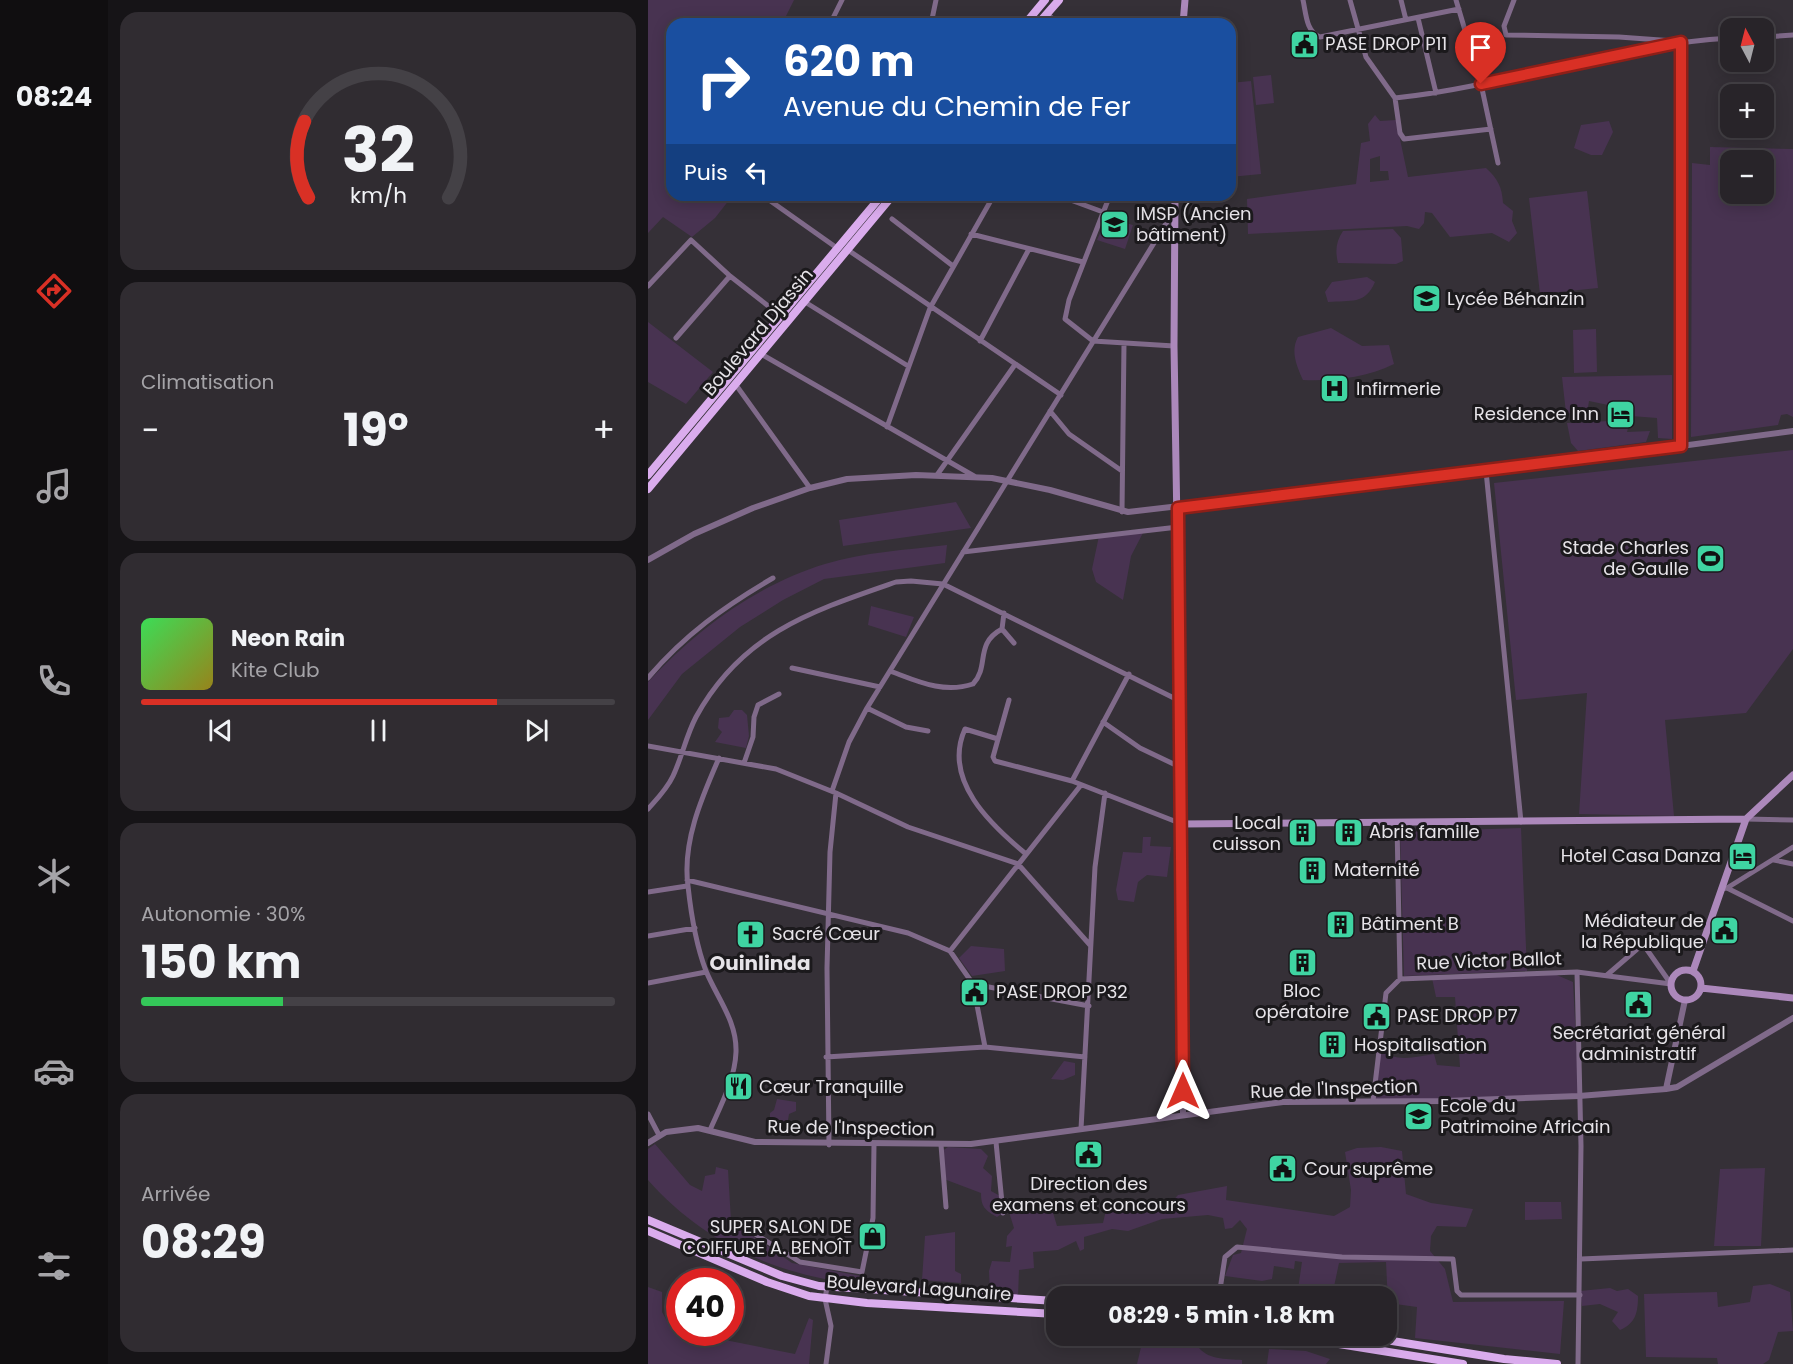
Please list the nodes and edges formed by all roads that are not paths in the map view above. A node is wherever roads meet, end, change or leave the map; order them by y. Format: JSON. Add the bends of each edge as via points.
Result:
{"nodes":[{"id":1,"x":842,"y":0,"type":"edge"},
{"id":2,"x":936,"y":0,"type":"edge"},
{"id":3,"x":1046,"y":0,"type":"edge"},
{"id":4,"x":1059,"y":0,"type":"edge"},
{"id":5,"x":1185,"y":0,"type":"edge"},
{"id":6,"x":1303,"y":0,"type":"edge"},
{"id":7,"x":1350,"y":0,"type":"edge"},
{"id":8,"x":1401,"y":0,"type":"edge"},
{"id":9,"x":1456,"y":0,"type":"edge"},
{"id":10,"x":1514,"y":0,"type":"edge"},
{"id":11,"x":1459,"y":9,"type":"junction"},
{"id":12,"x":1047,"y":14,"type":"junction"},
{"id":13,"x":833,"y":18,"type":"edge"},
{"id":14,"x":932,"y":18,"type":"edge"},
{"id":15,"x":1030,"y":18,"type":"edge"},
{"id":16,"x":1043,"y":18,"type":"edge"},
{"id":17,"x":1052,"y":18,"type":"edge"},
{"id":18,"x":1184,"y":18,"type":"edge"},
{"id":19,"x":1418,"y":18,"type":"junction"},
{"id":20,"x":1406,"y":20,"type":"junction"},
{"id":21,"x":1357,"y":30,"type":"junction"},
{"id":22,"x":1793,"y":35,"type":"edge"},
{"id":23,"x":1774,"y":36,"type":"edge"},
{"id":24,"x":1720,"y":39,"type":"edge"},
{"id":25,"x":1681,"y":42,"type":"junction"},
{"id":26,"x":1481,"y":84,"type":"junction"},
{"id":27,"x":1437,"y":93,"type":"junction"},
{"id":28,"x":1395,"y":98,"type":"junction"},
{"id":29,"x":1491,"y":129,"type":"junction"},
{"id":30,"x":1498,"y":163,"type":"dead end"},
{"id":31,"x":770,"y":201,"type":"edge"},
{"id":32,"x":877,"y":201,"type":"edge"},
{"id":33,"x":889,"y":201,"type":"edge"},
{"id":34,"x":990,"y":201,"type":"edge"},
{"id":35,"x":1082,"y":201,"type":"edge"},
{"id":36,"x":1108,"y":201,"type":"edge"},
{"id":37,"x":1175,"y":201,"type":"edge"},
{"id":38,"x":1174,"y":209,"type":"junction"},
{"id":39,"x":1103,"y":212,"type":"junction"},
{"id":40,"x":892,"y":219,"type":"dead end"},
{"id":41,"x":971,"y":234,"type":"junction"},
{"id":42,"x":837,"y":248,"type":"junction"},
{"id":43,"x":1029,"y":249,"type":"junction"},
{"id":44,"x":848,"y":250,"type":"junction"},
{"id":45,"x":1083,"y":261,"type":"junction"},
{"id":46,"x":954,"y":266,"type":"junction"},
{"id":47,"x":730,"y":276,"type":"junction"},
{"id":48,"x":648,"y":286,"type":"edge"},
{"id":49,"x":805,"y":302,"type":"junction"},
{"id":50,"x":930,"y":308,"type":"junction"},
{"id":51,"x":782,"y":316,"type":"junction"},
{"id":52,"x":676,"y":338,"type":"dead end"},
{"id":53,"x":980,"y":341,"type":"junction"},
{"id":54,"x":1093,"y":341,"type":"junction"},
{"id":55,"x":1124,"y":343,"type":"junction"},
{"id":56,"x":1174,"y":346,"type":"junction"},
{"id":57,"x":761,"y":354,"type":"junction"},
{"id":58,"x":908,"y":366,"type":"junction"},
{"id":59,"x":1014,"y":366,"type":"junction"},
{"id":60,"x":736,"y":385,"type":"junction"},
{"id":61,"x":1060,"y":395,"type":"junction"},
{"id":62,"x":1050,"y":411,"type":"junction"},
{"id":63,"x":887,"y":426,"type":"junction"},
{"id":64,"x":1793,"y":431,"type":"edge"},
{"id":65,"x":1681,"y":446,"type":"junction"},
{"id":66,"x":947,"y":461,"type":"junction"},
{"id":67,"x":1122,"y":471,"type":"junction"},
{"id":68,"x":1486,"y":471,"type":"junction"},
{"id":69,"x":648,"y":475,"type":"edge"},
{"id":70,"x":938,"y":475,"type":"junction"},
{"id":71,"x":974,"y":476,"type":"junction"},
{"id":72,"x":1008,"y":480,"type":"junction"},
{"id":73,"x":810,"y":488,"type":"junction"},
{"id":74,"x":648,"y":489,"type":"edge"},
{"id":75,"x":1178,"y":508,"type":"junction"},
{"id":76,"x":1122,"y":512,"type":"junction"},
{"id":77,"x":1178,"y":527,"type":"junction"},
{"id":78,"x":963,"y":552,"type":"junction"},
{"id":79,"x":648,"y":560,"type":"edge"},
{"id":80,"x":773,"y":578,"type":"dead end"},
{"id":81,"x":943,"y":584,"type":"junction"},
{"id":82,"x":1004,"y":613,"type":"junction"},
{"id":83,"x":1002,"y":629,"type":"junction"},
{"id":84,"x":1014,"y":644,"type":"dead end"},
{"id":85,"x":792,"y":668,"type":"dead end"},
{"id":86,"x":890,"y":670,"type":"junction"},
{"id":87,"x":1129,"y":674,"type":"junction"},
{"id":88,"x":648,"y":678,"type":"edge"},
{"id":89,"x":880,"y":687,"type":"junction"},
{"id":90,"x":779,"y":694,"type":"dead end"},
{"id":91,"x":1009,"y":700,"type":"dead end"},
{"id":92,"x":1180,"y":701,"type":"junction"},
{"id":93,"x":867,"y":708,"type":"junction"},
{"id":94,"x":1103,"y":722,"type":"junction"},
{"id":95,"x":928,"y":731,"type":"dead end"},
{"id":96,"x":998,"y":739,"type":"junction"},
{"id":97,"x":648,"y":746,"type":"edge"},
{"id":98,"x":681,"y":751,"type":"junction"},
{"id":99,"x":719,"y":758,"type":"junction"},
{"id":100,"x":744,"y":763,"type":"junction"},
{"id":101,"x":1182,"y":768,"type":"junction"},
{"id":102,"x":1793,"y":775,"type":"edge"},
{"id":103,"x":1072,"y":781,"type":"junction"},
{"id":104,"x":1081,"y":784,"type":"junction"},
{"id":105,"x":834,"y":792,"type":"junction"},
{"id":106,"x":1105,"y":793,"type":"junction"},
{"id":107,"x":648,"y":809,"type":"edge"},
{"id":108,"x":1746,"y":819,"type":"junction"},
{"id":109,"x":1793,"y":820,"type":"edge"},
{"id":110,"x":1521,"y":822,"type":"junction"},
{"id":111,"x":1182,"y":824,"type":"junction"},
{"id":112,"x":1397,"y":824,"type":"junction"},
{"id":113,"x":1793,"y":847,"type":"edge"},
{"id":114,"x":1026,"y":854,"type":"junction"},
{"id":115,"x":1774,"y":860,"type":"junction"},
{"id":116,"x":1018,"y":864,"type":"junction"},
{"id":117,"x":1793,"y":864,"type":"edge"},
{"id":118,"x":687,"y":883,"type":"junction"},
{"id":119,"x":1724,"y":888,"type":"junction"},
{"id":120,"x":648,"y":892,"type":"edge"},
{"id":121,"x":829,"y":914,"type":"junction"},
{"id":122,"x":1793,"y":921,"type":"edge"},
{"id":123,"x":695,"y":928,"type":"junction"},
{"id":124,"x":648,"y":936,"type":"edge"},
{"id":125,"x":1090,"y":945,"type":"junction"},
{"id":126,"x":950,"y":951,"type":"junction"},
{"id":127,"x":706,"y":972,"type":"junction"},
{"id":128,"x":1577,"y":972,"type":"junction"},
{"id":129,"x":1693,"y":972,"type":"junction"},
{"id":130,"x":1607,"y":975,"type":"junction"},
{"id":131,"x":1400,"y":979,"type":"junction"},
{"id":132,"x":648,"y":983,"type":"edge"},
{"id":133,"x":973,"y":984,"type":"junction"},
{"id":134,"x":1671,"y":984,"type":"junction"},
{"id":135,"x":1701,"y":988,"type":"junction"},
{"id":136,"x":1793,"y":998,"type":"edge"},
{"id":137,"x":1685,"y":1000,"type":"junction"},
{"id":138,"x":1089,"y":1006,"type":"junction"},
{"id":139,"x":1793,"y":1018,"type":"edge"},
{"id":140,"x":985,"y":1047,"type":"junction"},
{"id":141,"x":826,"y":1056,"type":"junction"},
{"id":142,"x":1085,"y":1057,"type":"junction"},
{"id":143,"x":1666,"y":1089,"type":"junction"},
{"id":144,"x":1579,"y":1096,"type":"junction"},
{"id":145,"x":1373,"y":1101,"type":"junction"},
{"id":146,"x":648,"y":1114,"type":"edge"},
{"id":147,"x":1184,"y":1114,"type":"junction"},
{"id":148,"x":710,"y":1130,"type":"junction"},
{"id":149,"x":1081,"y":1130,"type":"junction"},
{"id":150,"x":658,"y":1136,"type":"junction"},
{"id":151,"x":650,"y":1141,"type":"edge"},
{"id":152,"x":996,"y":1142,"type":"junction"},
{"id":153,"x":874,"y":1144,"type":"junction"},
{"id":154,"x":830,"y":1145,"type":"junction"},
{"id":155,"x":941,"y":1145,"type":"junction"},
{"id":156,"x":946,"y":1207,"type":"dead end"},
{"id":157,"x":1003,"y":1213,"type":"dead end"},
{"id":158,"x":648,"y":1220,"type":"edge"},
{"id":159,"x":648,"y":1231,"type":"edge"},
{"id":160,"x":755,"y":1234,"type":"dead end"},
{"id":161,"x":1793,"y":1250,"type":"edge"},
{"id":162,"x":1581,"y":1259,"type":"junction"},
{"id":163,"x":1221,"y":1286,"type":"edge"},
{"id":164,"x":827,"y":1287,"type":"junction"},
{"id":165,"x":1580,"y":1295,"type":"junction"},
{"id":166,"x":825,"y":1299,"type":"junction"},
{"id":167,"x":1046,"y":1300,"type":"edge"},
{"id":168,"x":1046,"y":1313,"type":"edge"},
{"id":169,"x":1397,"y":1342,"type":"edge"},
{"id":170,"x":1351,"y":1346,"type":"edge"},
{"id":171,"x":826,"y":1364,"type":"edge"},
{"id":172,"x":1463,"y":1364,"type":"edge"},
{"id":173,"x":1557,"y":1364,"type":"edge"},
{"id":174,"x":1578,"y":1364,"type":"edge"}],
"edges":[{"from":1,"to":13,"type":"street"},
{"from":2,"to":14,"type":"street"},
{"from":3,"to":15,"type":"highway"},
{"from":4,"to":12,"type":"highway"},
{"from":5,"to":18,"type":"main road"},
{"from":6,"to":21,"type":"street","via":[[1315,36]]},
{"from":7,"to":21,"type":"street"},
{"from":8,"to":20,"type":"street"},
{"from":9,"to":11,"type":"street"},
{"from":10,"to":25,"type":"street","via":[[1504,26],[1506,35]]},
{"from":11,"to":19,"type":"street"},
{"from":11,"to":26,"type":"street"},
{"from":12,"to":16,"type":"highway"},
{"from":12,"to":17,"type":"street"},
{"from":19,"to":20,"type":"street"},
{"from":19,"to":27,"type":"street"},
{"from":20,"to":21,"type":"street"},
{"from":21,"to":28,"type":"street","via":[[1366,57]]},
{"from":22,"to":23,"type":"street"},
{"from":24,"to":25,"type":"street"},
{"from":25,"to":26,"type":"street"},
{"from":25,"to":65,"type":"street"},
{"from":26,"to":27,"type":"street"},
{"from":26,"to":29,"type":"street"},
{"from":27,"to":28,"type":"street"},
{"from":28,"to":29,"type":"street","via":[[1404,139]]},
{"from":29,"to":30,"type":"street"},
{"from":31,"to":42,"type":"street"},
{"from":32,"to":42,"type":"highway","name":"Boulevard Djassin"},
{"from":33,"to":44,"type":"highway","name":"Boulevard Djassin"},
{"from":34,"to":41,"type":"street"},
{"from":35,"to":39,"type":"street"},
{"from":36,"to":39,"type":"street"},
{"from":37,"to":38,"type":"main road"},
{"from":38,"to":54,"type":"street"},
{"from":38,"to":56,"type":"main road"},
{"from":39,"to":45,"type":"street"},
{"from":40,"to":46,"type":"street"},
{"from":41,"to":43,"type":"street"},
{"from":41,"to":46,"type":"street"},
{"from":42,"to":51,"type":"highway","name":"Boulevard Djassin"},
{"from":43,"to":45,"type":"street"},
{"from":43,"to":53,"type":"street"},
{"from":44,"to":49,"type":"highway","name":"Boulevard Djassin"},
{"from":44,"to":50,"type":"street"},
{"from":45,"to":54,"type":"street","via":[[1065,319]]},
{"from":46,"to":50,"type":"street"},
{"from":47,"to":48,"type":"street","via":[[691,240]]},
{"from":47,"to":51,"type":"street"},
{"from":47,"to":52,"type":"street"},
{"from":49,"to":57,"type":"highway","name":"Boulevard Djassin"},
{"from":49,"to":58,"type":"street"},
{"from":50,"to":53,"type":"street"},
{"from":50,"to":58,"type":"street"},
{"from":51,"to":69,"type":"highway","name":"Boulevard Djassin"},
{"from":53,"to":59,"type":"street"},
{"from":54,"to":55,"type":"street"},
{"from":54,"to":61,"type":"street"},
{"from":55,"to":56,"type":"street"},
{"from":55,"to":67,"type":"street"},
{"from":56,"to":75,"type":"main road"},
{"from":57,"to":60,"type":"highway","name":"Boulevard Djassin"},
{"from":57,"to":63,"type":"street"},
{"from":58,"to":63,"type":"street"},
{"from":59,"to":61,"type":"street"},
{"from":59,"to":66,"type":"street"},
{"from":60,"to":73,"type":"street"},
{"from":60,"to":74,"type":"highway","name":"Boulevard Djassin"},
{"from":61,"to":62,"type":"street"},
{"from":62,"to":67,"type":"street","via":[[1069,434]]},
{"from":62,"to":72,"type":"street"},
{"from":63,"to":66,"type":"street"},
{"from":64,"to":65,"type":"street"},
{"from":65,"to":68,"type":"street"},
{"from":66,"to":70,"type":"street"},
{"from":66,"to":71,"type":"street"},
{"from":67,"to":76,"type":"street"},
{"from":68,"to":75,"type":"street"},
{"from":68,"to":110,"type":"street"},
{"from":70,"to":71,"type":"street"},
{"from":70,"to":73,"type":"street","via":[[847,479]]},
{"from":71,"to":72,"type":"street"},
{"from":72,"to":76,"type":"street"},
{"from":72,"to":78,"type":"street"},
{"from":73,"to":79,"type":"street","via":[[717,523]]},
{"from":75,"to":76,"type":"street"},
{"from":75,"to":77,"type":"main road"},
{"from":77,"to":78,"type":"street"},
{"from":77,"to":92,"type":"main road"},
{"from":78,"to":81,"type":"street"},
{"from":80,"to":88,"type":"street","via":[[709,618]]},
{"from":81,"to":82,"type":"street"},
{"from":81,"to":86,"type":"street"},
{"from":81,"to":98,"type":"street","via":[[896,582],[806,615],[777,630],[723,678],[698,715]]},
{"from":82,"to":83,"type":"street"},
{"from":82,"to":87,"type":"street"},
{"from":83,"to":84,"type":"street"},
{"from":83,"to":86,"type":"street","via":[[987,641],[977,680],[963,687],[932,686]]},
{"from":85,"to":89,"type":"street"},
{"from":86,"to":89,"type":"street"},
{"from":87,"to":92,"type":"street"},
{"from":87,"to":94,"type":"street"},
{"from":89,"to":93,"type":"street"},
{"from":90,"to":100,"type":"street","via":[[758,705]]},
{"from":91,"to":96,"type":"street"},
{"from":92,"to":101,"type":"main road"},
{"from":93,"to":95,"type":"street","via":[[906,726]]},
{"from":93,"to":105,"type":"street","via":[[849,742]]},
{"from":94,"to":101,"type":"street","via":[[1140,748]]},
{"from":94,"to":103,"type":"street"},
{"from":96,"to":103,"type":"street","via":[[995,761]]},
{"from":96,"to":114,"type":"street","via":[[965,729],[959,746],[959,765],[968,789],[989,820]]},
{"from":97,"to":98,"type":"street"},
{"from":98,"to":99,"type":"street"},
{"from":98,"to":107,"type":"street","via":[[668,785]]},
{"from":99,"to":100,"type":"street"},
{"from":99,"to":118,"type":"street","via":[[697,812]]},
{"from":100,"to":105,"type":"street","via":[[776,769]]},
{"from":101,"to":111,"type":"main road"},
{"from":102,"to":108,"type":"main road"},
{"from":103,"to":104,"type":"street"},
{"from":104,"to":106,"type":"street"},
{"from":104,"to":114,"type":"street"},
{"from":105,"to":116,"type":"street","via":[[908,827]]},
{"from":105,"to":121,"type":"street"},
{"from":106,"to":111,"type":"street"},
{"from":106,"to":125,"type":"street"},
{"from":108,"to":109,"type":"street"},
{"from":108,"to":110,"type":"main road"},
{"from":108,"to":119,"type":"main road"},
{"from":110,"to":112,"type":"main road"},
{"from":111,"to":112,"type":"main road"},
{"from":111,"to":147,"type":"street"},
{"from":112,"to":131,"type":"street"},
{"from":113,"to":115,"type":"street"},
{"from":114,"to":116,"type":"street"},
{"from":115,"to":117,"type":"street"},
{"from":115,"to":119,"type":"street"},
{"from":116,"to":125,"type":"street"},
{"from":116,"to":126,"type":"street"},
{"from":118,"to":120,"type":"street"},
{"from":118,"to":121,"type":"street"},
{"from":118,"to":123,"type":"street"},
{"from":119,"to":122,"type":"street"},
{"from":119,"to":129,"type":"main road"},
{"from":121,"to":126,"type":"street","via":[[921,937]]},
{"from":121,"to":141,"type":"street"},
{"from":123,"to":124,"type":"street"},
{"from":123,"to":127,"type":"street"},
{"from":125,"to":138,"type":"street"},
{"from":126,"to":133,"type":"street"},
{"from":127,"to":132,"type":"street"},
{"from":127,"to":148,"type":"street","via":[[730,1020],[736,1046],[733,1071]]},
{"from":128,"to":130,"type":"street","name":"Rue Victor Ballot"},
{"from":128,"to":131,"type":"street","name":"Rue Victor Ballot"},
{"from":128,"to":144,"type":"street"},
{"from":129,"to":134,"type":"main road","via":[[1679,972]]},
{"from":129,"to":135,"type":"main road","via":[[1700,978]]},
{"from":130,"to":134,"type":"street","name":"Rue Victor Ballot"},
{"from":130,"to":134,"type":"street","via":[[1643,944]]},
{"from":131,"to":145,"type":"street","name":"Rue Victor Ballot","via":[[1388,988],[1385,1000]]},
{"from":133,"to":138,"type":"street"},
{"from":133,"to":140,"type":"street"},
{"from":134,"to":137,"type":"main road","via":[[1676,996]]},
{"from":135,"to":136,"type":"main road"},
{"from":135,"to":137,"type":"main road","via":[[1695,997]]},
{"from":137,"to":143,"type":"street"},
{"from":138,"to":142,"type":"street"},
{"from":139,"to":143,"type":"street","name":"Rue de l'Inspection","via":[[1677,1087]]},
{"from":140,"to":141,"type":"street"},
{"from":140,"to":142,"type":"street"},
{"from":141,"to":154,"type":"street"},
{"from":142,"to":149,"type":"street"},
{"from":143,"to":144,"type":"street","name":"Rue de l'Inspection"},
{"from":144,"to":145,"type":"street","name":"Rue de l'Inspection"},
{"from":144,"to":162,"type":"street"},
{"from":145,"to":147,"type":"street","name":"Rue de l'Inspection","via":[[1283,1102]]},
{"from":146,"to":150,"type":"street"},
{"from":147,"to":149,"type":"street","name":"Rue de l'Inspection"},
{"from":148,"to":150,"type":"street","name":"Rue de l'Inspection","via":[[676,1130]]},
{"from":148,"to":154,"type":"street","name":"Rue de l'Inspection","via":[[755,1142]]},
{"from":149,"to":152,"type":"street","name":"Rue de l'Inspection"},
{"from":150,"to":151,"type":"street","name":"Rue de l'Inspection"},
{"from":152,"to":155,"type":"street","name":"Rue de l'Inspection"},
{"from":152,"to":157,"type":"street"},
{"from":153,"to":154,"type":"street","name":"Rue de l'Inspection"},
{"from":153,"to":155,"type":"street","name":"Rue de l'Inspection"},
{"from":153,"to":160,"type":"street","via":[[873,1218],[862,1272],[800,1262]]},
{"from":155,"to":156,"type":"street"},
{"from":158,"to":164,"type":"highway","name":"Boulevard Lagunaire","via":[[782,1276]]},
{"from":159,"to":166,"type":"highway","name":"Boulevard Lagunaire","via":[[780,1287]]},
{"from":161,"to":162,"type":"street"},
{"from":162,"to":165,"type":"street"},
{"from":163,"to":165,"type":"street","via":[[1225,1257],[1237,1247],[1342,1257],[1453,1259],[1457,1291],[1461,1295]]},
{"from":164,"to":166,"type":"street"},
{"from":164,"to":167,"type":"highway","name":"Boulevard Lagunaire"},
{"from":165,"to":174,"type":"street"},
{"from":166,"to":168,"type":"highway","name":"Boulevard Lagunaire"},
{"from":166,"to":171,"type":"street","via":[[831,1326]]},
{"from":169,"to":173,"type":"highway"},
{"from":170,"to":172,"type":"highway"}]}
